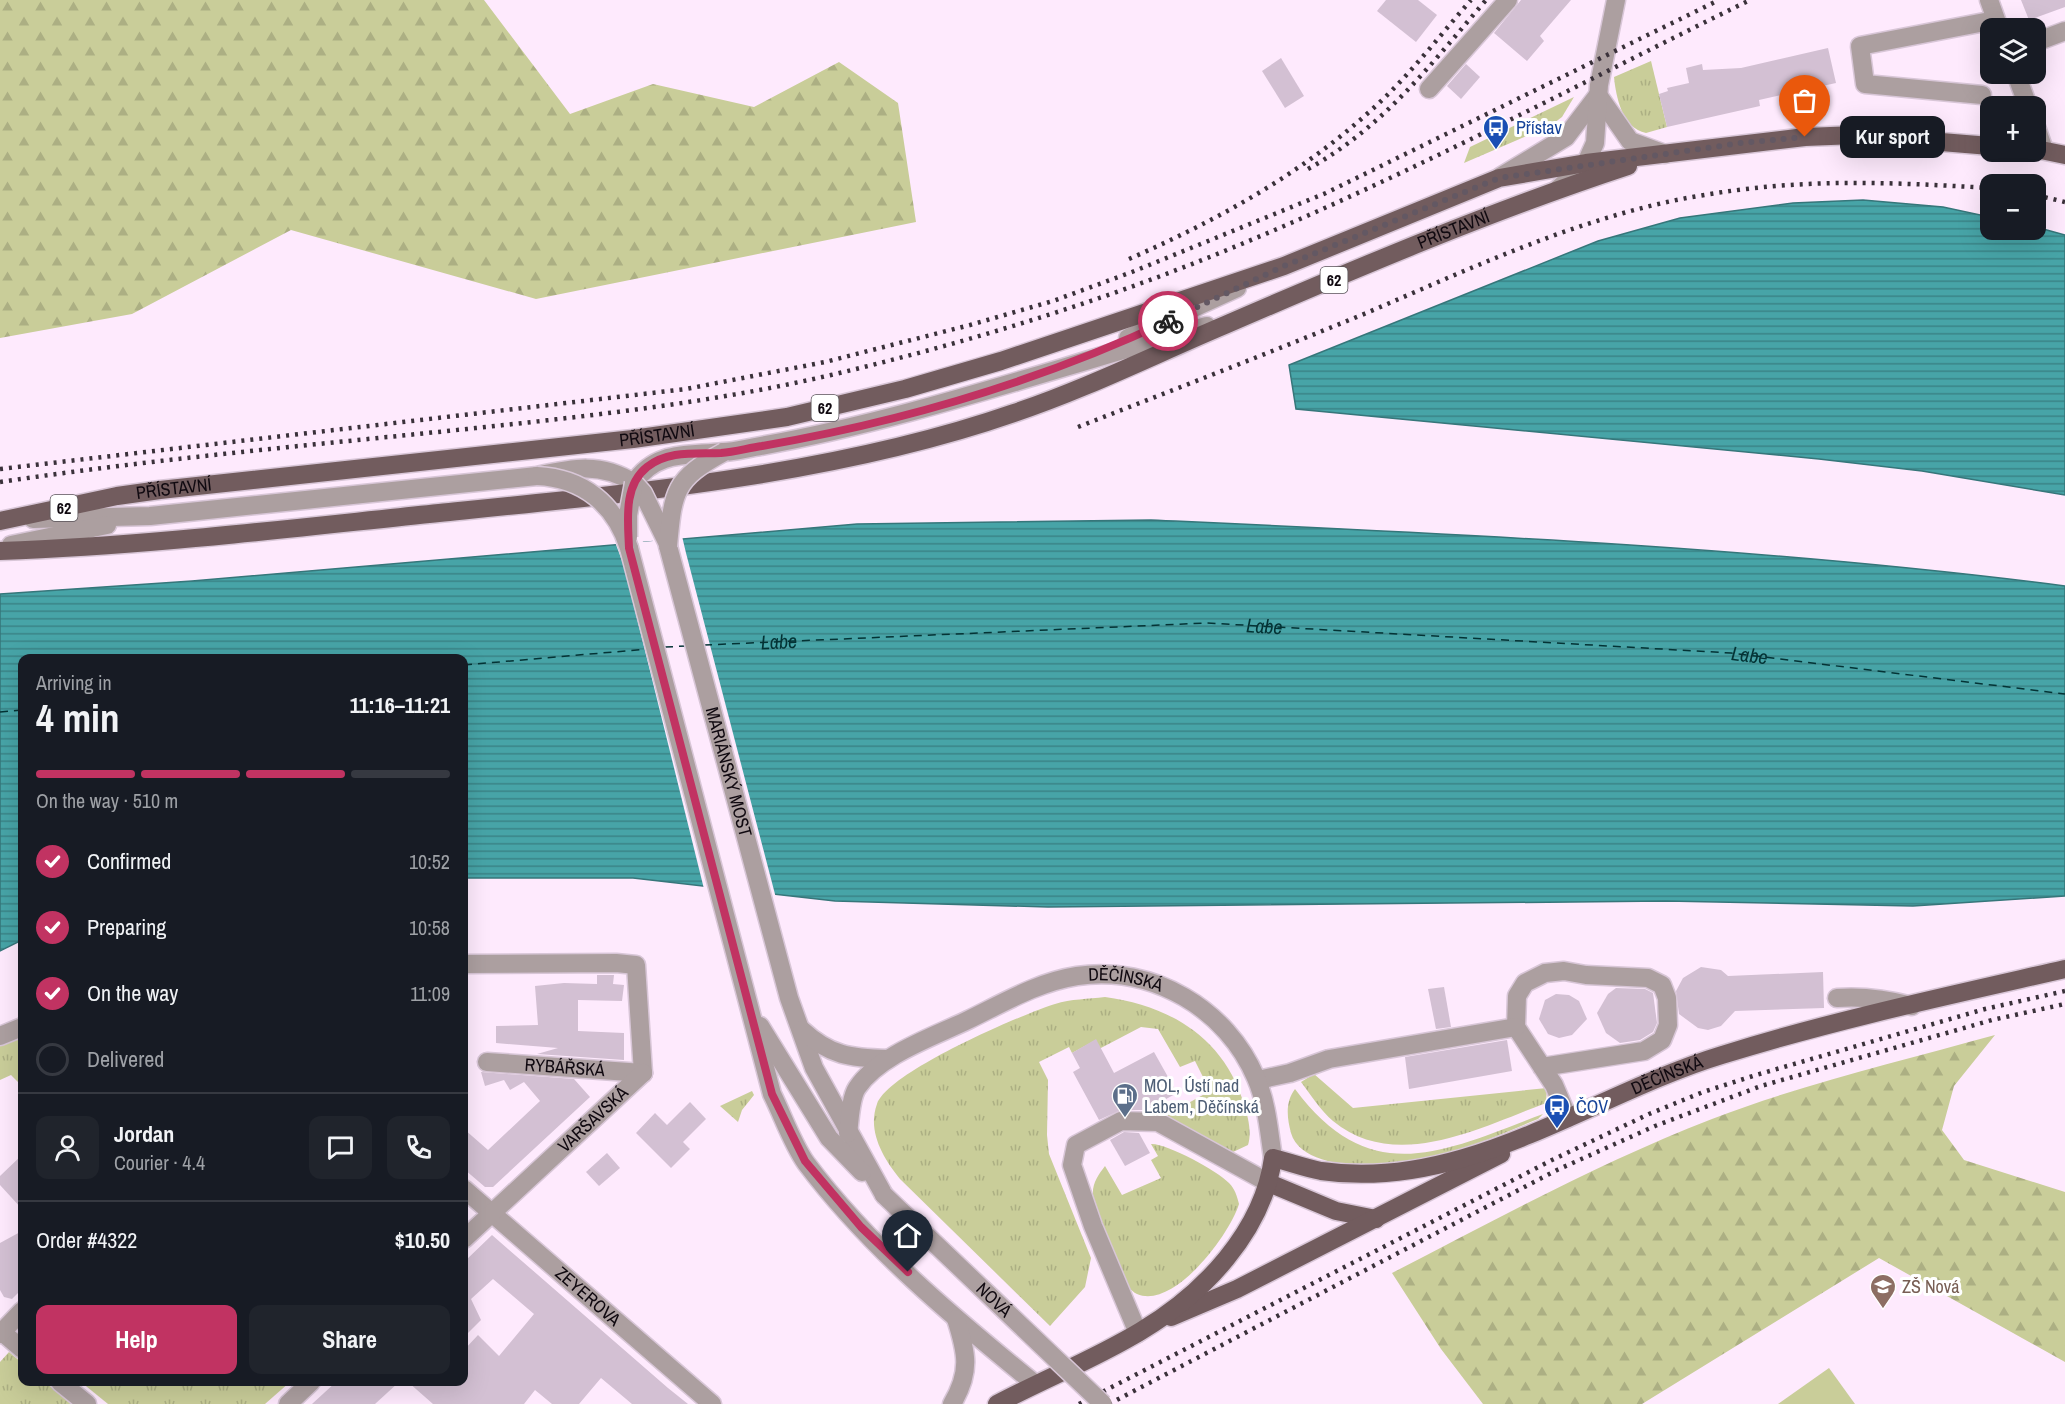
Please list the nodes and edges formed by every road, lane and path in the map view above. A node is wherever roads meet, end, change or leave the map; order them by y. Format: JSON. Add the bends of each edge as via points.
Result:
{"nodes":[{"id":1,"x":1508,"y":0,"type":"edge"},
{"id":2,"x":1989,"y":0,"type":"edge"},
{"id":3,"x":1616,"y":2,"type":"edge"},
{"id":4,"x":1995,"y":18,"type":"edge"},
{"id":5,"x":1980,"y":27,"type":"edge"},
{"id":6,"x":2065,"y":31,"type":"edge"},
{"id":7,"x":2046,"y":38,"type":"edge"},
{"id":8,"x":1429,"y":89,"type":"dead end"},
{"id":9,"x":1598,"y":95,"type":"junction"},
{"id":10,"x":1982,"y":96,"type":"dead end"},
{"id":11,"x":1980,"y":145,"type":"edge"},
{"id":12,"x":2046,"y":151,"type":"edge"},
{"id":13,"x":1665,"y":154,"type":"junction"},
{"id":14,"x":2065,"y":155,"type":"edge"},
{"id":15,"x":1586,"y":164,"type":"junction"},
{"id":16,"x":1499,"y":178,"type":"junction"},
{"id":17,"x":1558,"y":189,"type":"junction"},
{"id":18,"x":1284,"y":266,"type":"junction"},
{"id":19,"x":1244,"y":316,"type":"junction"},
{"id":20,"x":1010,"y":385,"type":"junction"},
{"id":21,"x":724,"y":453,"type":"junction"},
{"id":22,"x":537,"y":476,"type":"junction"},
{"id":23,"x":634,"y":483,"type":"junction"},
{"id":24,"x":150,"y":516,"type":"junction"},
{"id":25,"x":6,"y":520,"type":"edge"},
{"id":26,"x":668,"y":546,"type":"junction"},
{"id":27,"x":629,"y":548,"type":"junction"},
{"id":28,"x":0,"y":549,"type":"edge"},
{"id":29,"x":468,"y":964,"type":"edge"},
{"id":30,"x":2065,"y":969,"type":"edge"},
{"id":31,"x":789,"y":998,"type":"joint"},
{"id":32,"x":1837,"y":998,"type":"dead end"},
{"id":33,"x":1912,"y":1006,"type":"junction"},
{"id":34,"x":750,"y":1009,"type":"junction"},
{"id":35,"x":800,"y":1028,"type":"junction"},
{"id":36,"x":1516,"y":1028,"type":"junction"},
{"id":37,"x":18,"y":1029,"type":"edge"},
{"id":38,"x":0,"y":1036,"type":"edge"},
{"id":39,"x":888,"y":1059,"type":"junction"},
{"id":40,"x":487,"y":1062,"type":"dead end"},
{"id":41,"x":1542,"y":1067,"type":"junction"},
{"id":42,"x":643,"y":1073,"type":"junction"},
{"id":43,"x":1258,"y":1080,"type":"junction"},
{"id":44,"x":1568,"y":1119,"type":"junction"},
{"id":45,"x":848,"y":1133,"type":"junction"},
{"id":46,"x":1533,"y":1134,"type":"junction"},
{"id":47,"x":1273,"y":1158,"type":"junction"},
{"id":48,"x":1269,"y":1183,"type":"junction"},
{"id":49,"x":468,"y":1193,"type":"edge"},
{"id":50,"x":884,"y":1195,"type":"junction"},
{"id":51,"x":491,"y":1213,"type":"junction"},
{"id":52,"x":1376,"y":1219,"type":"junction"},
{"id":53,"x":468,"y":1235,"type":"edge"},
{"id":54,"x":18,"y":1315,"type":"edge"},
{"id":55,"x":955,"y":1317,"type":"junction"},
{"id":56,"x":1144,"y":1329,"type":"junction"},
{"id":57,"x":1,"y":1333,"type":"edge"},
{"id":58,"x":18,"y":1346,"type":"edge"},
{"id":59,"x":1035,"y":1384,"type":"junction"},
{"id":60,"x":65,"y":1386,"type":"edge"},
{"id":61,"x":307,"y":1386,"type":"edge"},
{"id":62,"x":87,"y":1404,"type":"edge"},
{"id":63,"x":288,"y":1404,"type":"edge"},
{"id":64,"x":712,"y":1404,"type":"edge"},
{"id":65,"x":952,"y":1404,"type":"edge"},
{"id":66,"x":997,"y":1404,"type":"edge"},
{"id":67,"x":1103,"y":1404,"type":"edge"}],
"edges":[{"from":1,"to":8,"type":"street"},
{"from":2,"to":4,"type":"street"},
{"from":3,"to":9,"type":"street"},
{"from":5,"to":10,"type":"street","via":[[1860,46],[1865,84]]},
{"from":6,"to":7,"type":"street"},
{"from":9,"to":13,"type":"street","via":[[1630,141]]},
{"from":9,"to":15,"type":"street","via":[[1595,143]]},
{"from":9,"to":16,"type":"street","via":[[1566,137]]},
{"from":11,"to":13,"type":"main road","name":"PŘÍSTAVNÍ","number":"62","via":[[1856,135],[1741,143]]},
{"from":12,"to":14,"type":"main road"},
{"from":13,"to":15,"type":"main road","name":"PŘÍSTAVNÍ","number":"62"},
{"from":13,"to":17,"type":"main road","name":"PŘÍSTAVNÍ","number":"62"},
{"from":15,"to":16,"type":"main road","name":"PŘÍSTAVNÍ","number":"62"},
{"from":15,"to":17,"type":"street"},
{"from":16,"to":18,"type":"main road","name":"PŘÍSTAVNÍ","number":"62"},
{"from":17,"to":19,"type":"main road","name":"PŘÍSTAVNÍ","number":"62"},
{"from":18,"to":20,"type":"street","name":"PŘÍSTAVNÍ","via":[[1148,330]]},
{"from":18,"to":25,"type":"main road","name":"PŘÍSTAVNÍ","number":"62","via":[[1001,361],[787,417],[633,439],[149,492]]},
{"from":19,"to":20,"type":"street","name":"PŘÍSTAVNÍ"},
{"from":19,"to":28,"type":"main road","name":"PŘÍSTAVNÍ","number":"62","via":[[1015,413],[817,464],[543,503],[138,544]]},
{"from":20,"to":21,"type":"street","name":"PŘÍSTAVNÍ","via":[[817,436]]},
{"from":21,"to":23,"type":"street","bridge":true,"via":[[689,453],[659,460],[648,466]]},
{"from":21,"to":26,"type":"street","name":"MARIÁNSKÝ MOST","bridge":true,"via":[[698,467],[681,483],[670,518]]},
{"from":22,"to":23,"type":"street","bridge":true,"via":[[588,467],[610,471]]},
{"from":22,"to":24,"type":"street","name":"PŘÍSTAVNÍ"},
{"from":22,"to":27,"type":"street","bridge":true,"via":[[564,479],[598,497],[618,520]]},
{"from":23,"to":26,"type":"street","name":"MARIÁNSKÝ MOST","bridge":true,"via":[[643,493]]},
{"from":23,"to":27,"type":"street","bridge":true,"via":[[628,515]]},
{"from":24,"to":25,"type":"street","name":"PŘÍSTAVNÍ"},
{"from":24,"to":28,"type":"street","name":"PŘÍSTAVNÍ"},
{"from":26,"to":31,"type":"street","name":"MARIÁNSKÝ MOST"},
{"from":27,"to":34,"type":"street"},
{"from":29,"to":42,"type":"street","name":"VARŠAVSKÁ","via":[[636,965]]},
{"from":30,"to":33,"type":"main road","name":"DĚČÍNSKÁ"},
{"from":31,"to":35,"type":"street","name":"NOVÁ"},
{"from":32,"to":33,"type":"street","via":[[1885,999]]},
{"from":33,"to":44,"type":"main road","name":"DĚČÍNSKÁ","via":[[1719,1055]]},
{"from":34,"to":50,"type":"street","name":"NOVÁ","via":[[829,1138]]},
{"from":34,"to":55,"type":"street","via":[[772,1094],[805,1161],[861,1227]]},
{"from":35,"to":39,"type":"street","name":"DĚČÍNSKÁ","via":[[820,1047],[856,1059]]},
{"from":35,"to":45,"type":"street","name":"NOVÁ","via":[[814,1068]]},
{"from":36,"to":41,"type":"street"},
{"from":36,"to":41,"type":"street","via":[[1517,996],[1525,983],[1545,973],[1635,976],[1662,985],[1667,998],[1668,1025],[1662,1040],[1644,1051]]},
{"from":36,"to":43,"type":"street","via":[[1329,1059]]},
{"from":37,"to":38,"type":"street"},
{"from":39,"to":43,"type":"street","name":"DĚČÍNSKÁ","via":[[1024,992],[1077,976],[1124,976],[1176,991],[1207,1012],[1231,1035]]},
{"from":39,"to":45,"type":"street","name":"DĚČÍNSKÁ","via":[[856,1089]]},
{"from":40,"to":42,"type":"street","name":"RYBÁŘSKÁ"},
{"from":41,"to":44,"type":"street"},
{"from":42,"to":51,"type":"street","name":"VARŠAVSKÁ"},
{"from":43,"to":47,"type":"street","name":"DĚČÍNSKÁ"},
{"from":44,"to":46,"type":"main road","name":"DĚČÍNSKÁ"},
{"from":45,"to":50,"type":"street","name":"NOVÁ"},
{"from":46,"to":47,"type":"main road","name":"DĚČÍNSKÁ","via":[[1457,1159],[1385,1173],[1321,1171]]},
{"from":46,"to":52,"type":"main road"},
{"from":47,"to":48,"type":"main road","name":"DĚČÍNSKÁ"},
{"from":48,"to":52,"type":"main road","via":[[1336,1211]]},
{"from":48,"to":56,"type":"main road","name":"DĚČÍNSKÁ","via":[[1236,1246],[1213,1274]]},
{"from":48,"to":56,"type":"street","via":[[1158,1122],[1121,1121],[1076,1145],[1072,1165],[1093,1226]]},
{"from":49,"to":51,"type":"street","name":"ZEYEROVA"},
{"from":50,"to":67,"type":"street","name":"NOVÁ","bridge":true},
{"from":51,"to":53,"type":"street","name":"VARŠAVSKÁ"},
{"from":51,"to":64,"type":"street","name":"ZEYEROVA"},
{"from":52,"to":56,"type":"main road","via":[[1237,1289]]},
{"from":54,"to":57,"type":"street"},
{"from":55,"to":59,"type":"street"},
{"from":55,"to":65,"type":"street","via":[[966,1372]]},
{"from":56,"to":59,"type":"main road","name":"DĚČÍNSKÁ"},
{"from":57,"to":58,"type":"street"},
{"from":59,"to":66,"type":"main road","name":"DĚČÍNSKÁ"},
{"from":60,"to":62,"type":"street"},
{"from":61,"to":63,"type":"street"}]}
